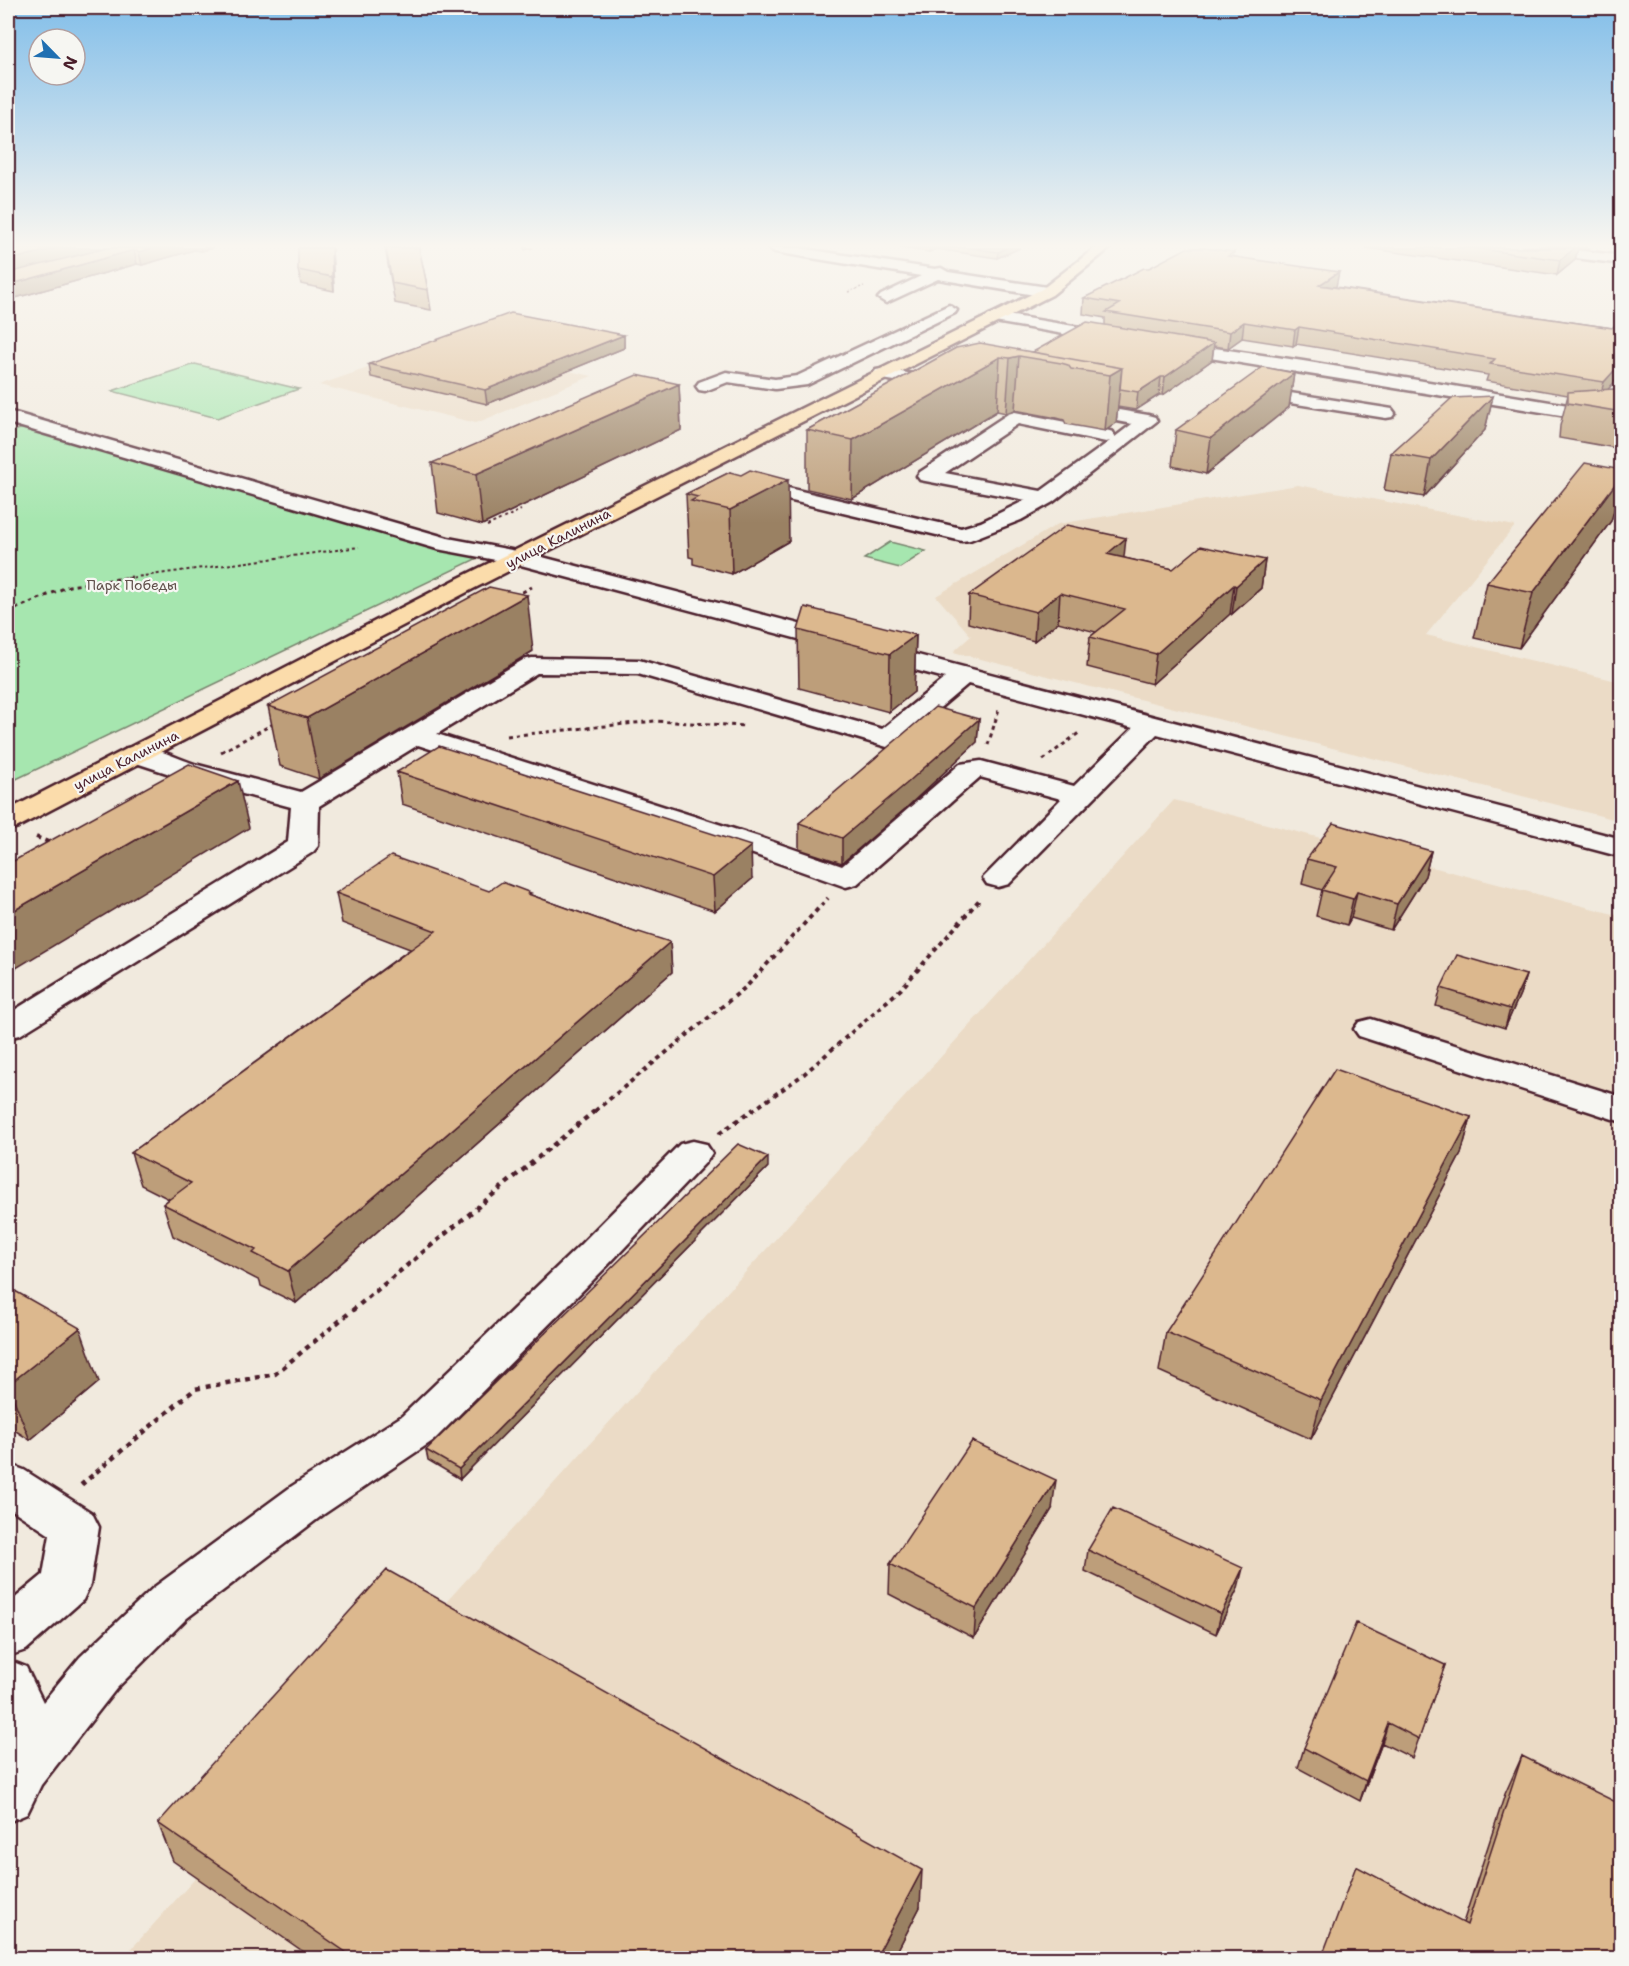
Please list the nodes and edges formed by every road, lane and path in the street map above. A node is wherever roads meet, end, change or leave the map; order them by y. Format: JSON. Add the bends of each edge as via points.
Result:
{"nodes":[{"id":1,"x":887,"y":340,"type":"edge"},
{"id":2,"x":951,"y":340,"type":"edge"},
{"id":3,"x":1128,"y":340,"type":"edge"},
{"id":4,"x":882,"y":374,"type":"junction"},
{"id":5,"x":705,"y":386,"type":"dead end"},
{"id":6,"x":1230,"y":403,"type":"edge"},
{"id":7,"x":931,"y":404,"type":"edge"},
{"id":8,"x":1055,"y":404,"type":"dead end"},
{"id":9,"x":1386,"y":413,"type":"dead end"},
{"id":10,"x":8,"y":417,"type":"edge"},
{"id":11,"x":1622,"y":420,"type":"edge"},
{"id":12,"x":1123,"y":439,"type":"junction"},
{"id":13,"x":796,"y":479,"type":"dead end"},
{"id":14,"x":1046,"y":498,"type":"junction"},
{"id":15,"x":521,"y":510,"type":"edge"},
{"id":16,"x":445,"y":544,"type":"junction"},
{"id":17,"x":363,"y":547,"type":"dead end"},
{"id":18,"x":519,"y":558,"type":"junction"},
{"id":19,"x":8,"y":612,"type":"edge"},
{"id":20,"x":963,"y":675,"type":"junction"},
{"id":21,"x":1000,"y":705,"type":"dead end"},
{"id":22,"x":1151,"y":725,"type":"junction"},
{"id":23,"x":750,"y":726,"type":"dead end"},
{"id":24,"x":1087,"y":726,"type":"dead end"},
{"id":25,"x":414,"y":735,"type":"junction"},
{"id":26,"x":462,"y":750,"type":"junction"},
{"id":27,"x":137,"y":754,"type":"junction"},
{"id":28,"x":981,"y":769,"type":"junction"},
{"id":29,"x":1018,"y":779,"type":"junction"},
{"id":30,"x":1080,"y":796,"type":"junction"},
{"id":31,"x":305,"y":802,"type":"junction"},
{"id":32,"x":8,"y":821,"type":"edge"},
{"id":33,"x":1622,"y":848,"type":"edge"},
{"id":34,"x":846,"y":878,"type":"junction"},
{"id":35,"x":998,"y":878,"type":"joint"},
{"id":36,"x":8,"y":1028,"type":"edge"},
{"id":37,"x":1371,"y":1029,"type":"dead end"},
{"id":38,"x":1622,"y":1110,"type":"edge"},
{"id":39,"x":693,"y":1153,"type":"joint"},
{"id":40,"x":8,"y":1483,"type":"edge"},
{"id":41,"x":51,"y":1511,"type":"junction"},
{"id":42,"x":8,"y":1634,"type":"edge"},
{"id":43,"x":8,"y":1683,"type":"edge"},
{"id":44,"x":15,"y":1781,"type":"edge"}],
"edges":[{"from":1,"to":5,"type":"street","via":[[801,381],[766,384],[726,377]]},
{"from":2,"to":4,"type":"main road","name":"улица Калинина"},
{"from":3,"to":11,"type":"street"},
{"from":4,"to":7,"type":"street","via":[[963,386]]},
{"from":4,"to":18,"type":"main road","name":"улица Калинина"},
{"from":6,"to":9,"type":"street","via":[[1245,391]]},
{"from":8,"to":12,"type":"street","via":[[1148,421]]},
{"from":10,"to":16,"type":"street"},
{"from":12,"to":14,"type":"street"},
{"from":12,"to":14,"type":"street","via":[[1015,418],[927,476]]},
{"from":13,"to":14,"type":"street","via":[[768,494],[962,535],[989,529]]},
{"from":15,"to":16,"type":"path"},
{"from":16,"to":18,"type":"street"},
{"from":17,"to":19,"type":"path","via":[[69,586]]},
{"from":18,"to":20,"type":"street"},
{"from":18,"to":27,"type":"main road","name":"улица Калинина"},
{"from":20,"to":22,"type":"street"},
{"from":20,"to":25,"type":"street","via":[[886,739],[639,667],[532,665]]},
{"from":21,"to":28,"type":"path"},
{"from":22,"to":30,"type":"street"},
{"from":22,"to":33,"type":"street"},
{"from":23,"to":26,"type":"path","via":[[655,721],[487,738]]},
{"from":24,"to":29,"type":"path"},
{"from":25,"to":26,"type":"street"},
{"from":25,"to":31,"type":"street"},
{"from":26,"to":34,"type":"street"},
{"from":27,"to":31,"type":"street"},
{"from":27,"to":32,"type":"main road","name":"улица Калинина"},
{"from":28,"to":29,"type":"street"},
{"from":28,"to":34,"type":"street","via":[[970,770]]},
{"from":29,"to":30,"type":"street"},
{"from":30,"to":35,"type":"street"},
{"from":31,"to":36,"type":"street","via":[[303,846]]},
{"from":34,"to":41,"type":"path","via":[[747,987],[275,1374],[195,1389]]},
{"from":35,"to":39,"type":"path","via":[[901,989],[804,1074]]},
{"from":37,"to":38,"type":"street"},
{"from":39,"to":44,"type":"street","via":[[418,1428],[308,1500],[170,1603],[98,1673]]},
{"from":40,"to":41,"type":"street"},
{"from":41,"to":42,"type":"street","via":[[75,1527],[66,1585]]},
{"from":43,"to":44,"type":"street","via":[[18,1704]]}]}
